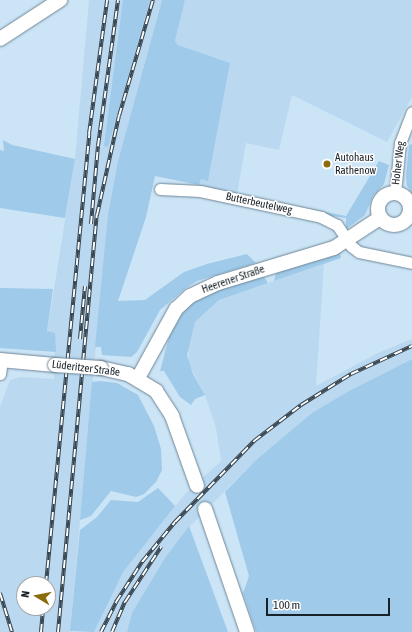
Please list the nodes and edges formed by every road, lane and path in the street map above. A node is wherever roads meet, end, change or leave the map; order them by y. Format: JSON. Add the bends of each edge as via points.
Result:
{"nodes":[{"id":1,"x":60,"y":0,"type":"edge"},
{"id":2,"x":0,"y":39,"type":"edge"},
{"id":3,"x":412,"y":112,"type":"edge"},
{"id":4,"x":160,"y":189,"type":"dead end"},
{"id":5,"x":395,"y":193,"type":"junction"},
{"id":6,"x":411,"y":208,"type":"edge"},
{"id":7,"x":380,"y":218,"type":"junction"},
{"id":8,"x":348,"y":240,"type":"junction"},
{"id":9,"x":412,"y":263,"type":"edge"},
{"id":10,"x":0,"y":365,"type":"edge"},
{"id":11,"x":138,"y":378,"type":"junction"},
{"id":12,"x":197,"y":486,"type":"dead end"},
{"id":13,"x":205,"y":509,"type":"dead end"},
{"id":14,"x":248,"y":632,"type":"edge"}],
"edges":[{"from":1,"to":2,"type":"main road"},
{"from":3,"to":5,"type":"street","name":"Hoher Weg","via":[[400,143]]},
{"from":4,"to":8,"type":"street","name":"Butterbeutelweg","via":[[200,191],[321,217],[336,225]]},
{"from":5,"to":6,"type":"main road","via":[[407,200]]},
{"from":5,"to":7,"type":"main road","via":[[386,194],[380,201],[377,209]]},
{"from":6,"to":7,"type":"main road","via":[[408,218],[396,225],[387,224]]},
{"from":7,"to":8,"type":"main road","name":"Heerener Straße"},
{"from":8,"to":9,"type":"street","via":[[359,252]]},
{"from":8,"to":11,"type":"main road","name":"Heerener Straße","via":[[334,248],[218,283],[190,296],[176,308]]},
{"from":10,"to":11,"type":"main road","name":"Lüderitzer Straße","bridge":true,"via":[[101,368]]},
{"from":11,"to":12,"type":"main road","name":"Lüderitzer Straße","via":[[156,391],[165,402]]},
{"from":13,"to":14,"type":"main road"}]}
